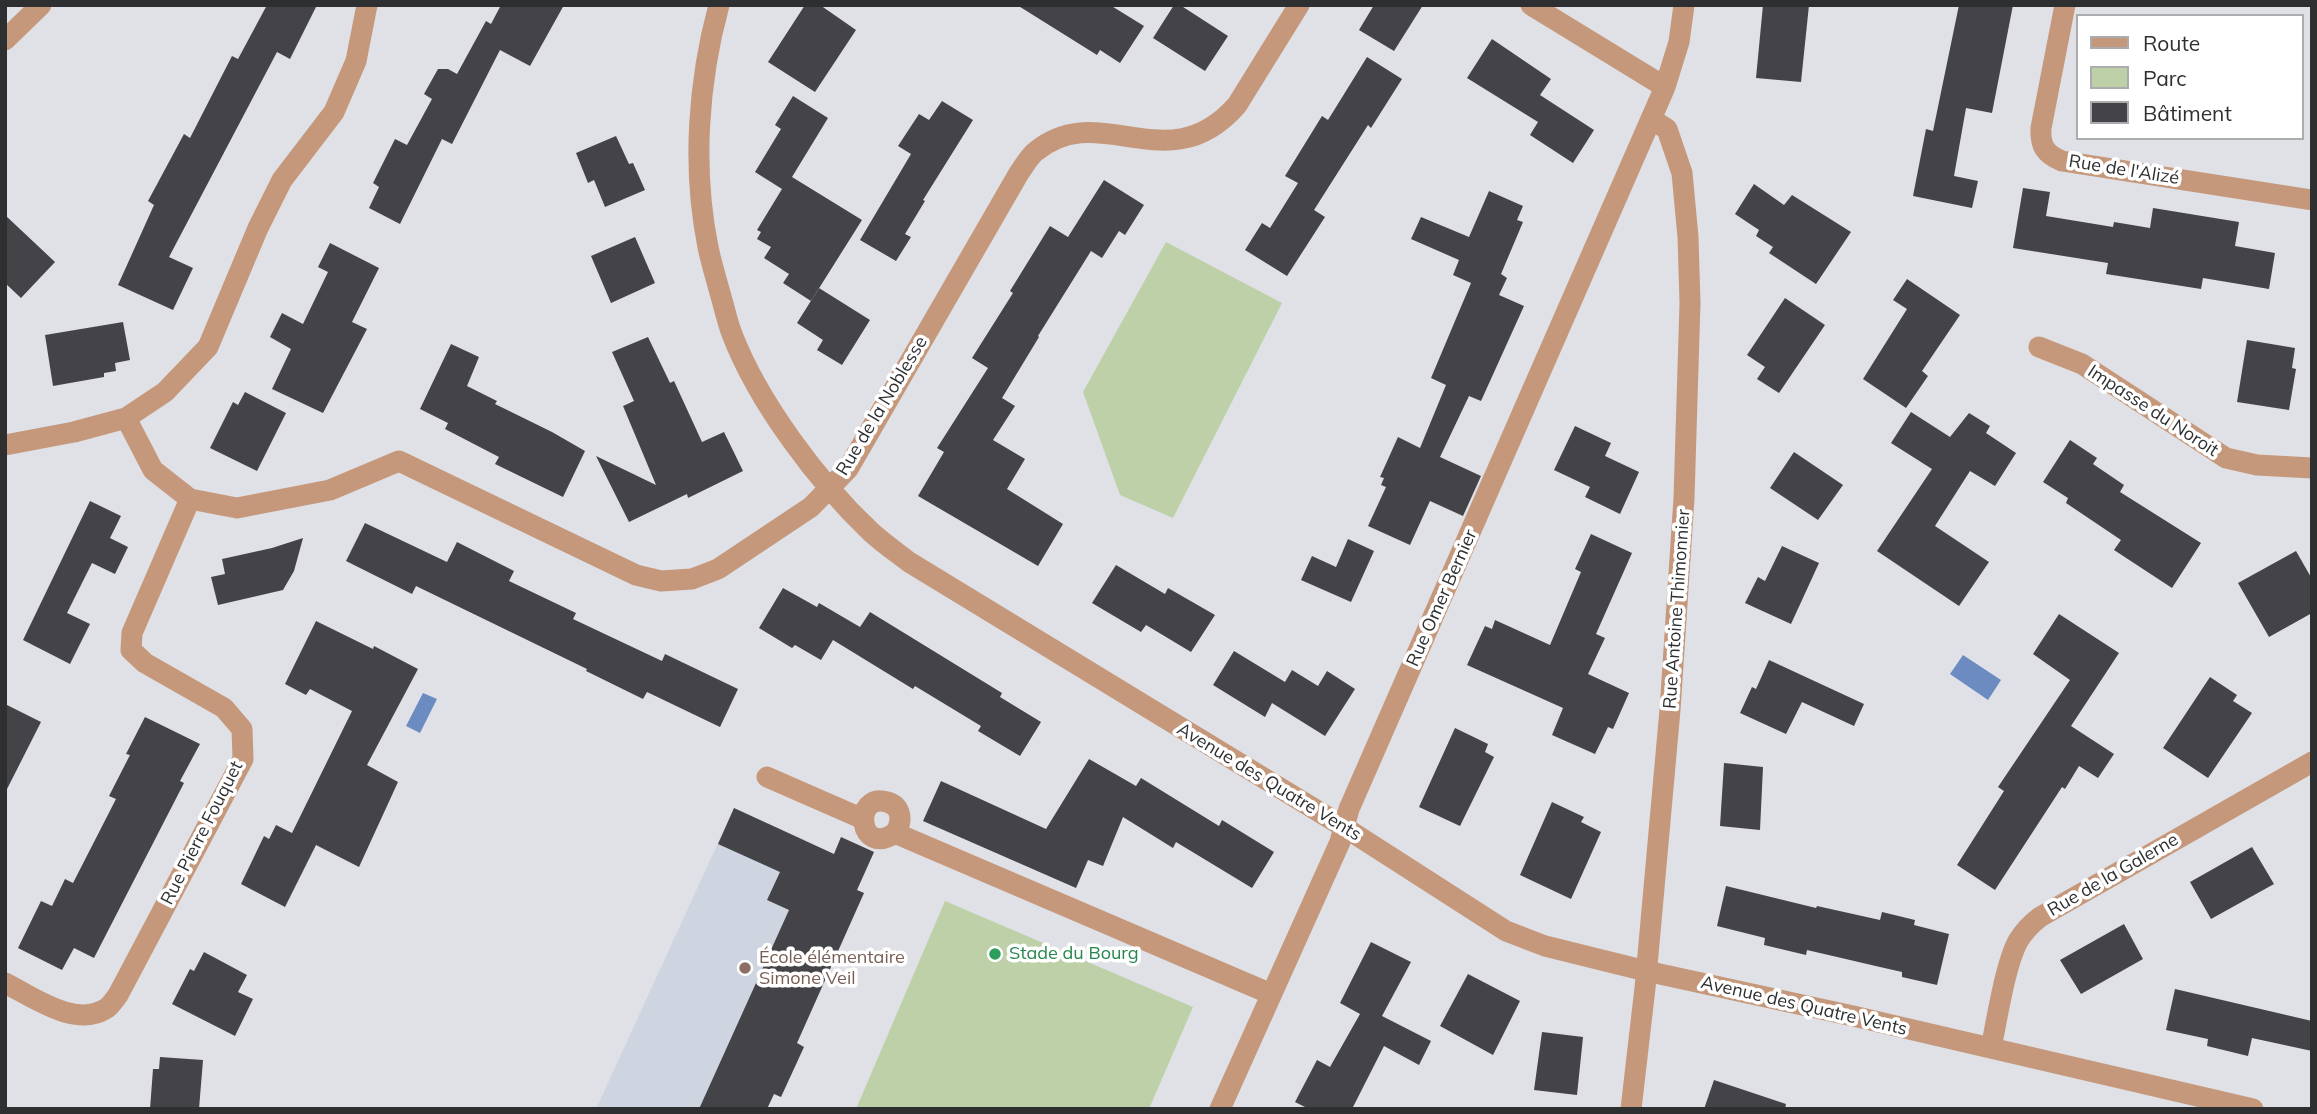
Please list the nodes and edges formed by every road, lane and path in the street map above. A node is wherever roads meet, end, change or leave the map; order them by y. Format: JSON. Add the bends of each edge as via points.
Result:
{"nodes":[{"id":1,"x":41,"y":5,"type":"edge"},
{"id":2,"x":367,"y":5,"type":"edge"},
{"id":3,"x":719,"y":5,"type":"edge"},
{"id":4,"x":1299,"y":5,"type":"edge"},
{"id":5,"x":1531,"y":5,"type":"edge"},
{"id":6,"x":1684,"y":5,"type":"edge"},
{"id":7,"x":2065,"y":5,"type":"edge"},
{"id":8,"x":5,"y":40,"type":"edge"},
{"id":9,"x":1665,"y":87,"type":"junction"},
{"id":10,"x":1651,"y":119,"type":"junction"},
{"id":11,"x":2312,"y":200,"type":"edge"},
{"id":12,"x":2039,"y":347,"type":"dead end"},
{"id":13,"x":126,"y":418,"type":"junction"},
{"id":14,"x":5,"y":445,"type":"edge"},
{"id":15,"x":2312,"y":468,"type":"edge"},
{"id":16,"x":830,"y":489,"type":"junction"},
{"id":17,"x":190,"y":499,"type":"junction"},
{"id":18,"x":2312,"y":762,"type":"edge"},
{"id":19,"x":767,"y":777,"type":"dead end"},
{"id":20,"x":863,"y":819,"type":"junction"},
{"id":21,"x":1344,"y":827,"type":"junction"},
{"id":22,"x":895,"y":833,"type":"junction"},
{"id":23,"x":1646,"y":971,"type":"junction"},
{"id":24,"x":5,"y":983,"type":"edge"},
{"id":25,"x":1271,"y":994,"type":"junction"},
{"id":26,"x":1991,"y":1048,"type":"junction"},
{"id":27,"x":2216,"y":1105,"type":"edge"},
{"id":28,"x":1220,"y":1109,"type":"edge"},
{"id":29,"x":1631,"y":1109,"type":"edge"},
{"id":30,"x":2253,"y":1109,"type":"edge"}],
"edges":[{"from":1,"to":8,"type":"street"},
{"from":2,"to":13,"type":"street","via":[[356,61],[334,112],[282,180],[208,347],[165,392]]},
{"from":3,"to":16,"type":"street","name":"Avenue des Quatre Vents","via":[[701,99],[699,176],[708,247],[731,333],[753,379]]},
{"from":4,"to":16,"type":"street","name":"Rue de la Noblesse","via":[[1237,105],[1210,129],[1173,141],[1081,132],[1058,138],[1035,152],[848,470]]},
{"from":5,"to":9,"type":"street"},
{"from":6,"to":9,"type":"street","name":"Rue Omer Bernier"},
{"from":7,"to":11,"type":"street","name":"Rue de l'Alizé","via":[[2040,138],[2050,156]]},
{"from":9,"to":10,"type":"street","name":"Rue Omer Bernier"},
{"from":10,"to":21,"type":"street","name":"Rue Omer Bernier"},
{"from":10,"to":23,"type":"street","name":"Rue Antoine Thimonnier","via":[[1667,129],[1682,173],[1690,303],[1671,697]]},
{"from":12,"to":15,"type":"street","name":"Impasse du Noroit","via":[[2082,364],[2227,458]]},
{"from":13,"to":14,"type":"street"},
{"from":13,"to":17,"type":"street","via":[[153,470]]},
{"from":16,"to":17,"type":"street","name":"Rue de la Noblesse","via":[[811,507],[718,569],[692,579],[661,581],[636,575],[399,461],[330,490],[237,508]]},
{"from":16,"to":21,"type":"street","name":"Avenue des Quatre Vents","via":[[872,533],[909,562]]},
{"from":17,"to":24,"type":"street","name":"Rue Pierre Fouquet","via":[[132,634],[131,650],[145,663],[224,708],[242,729],[243,760],[118,995],[107,1007],[90,1015],[71,1014]]},
{"from":18,"to":26,"type":"street","name":"Rue de la Galerne","via":[[2040,916],[2017,943]]},
{"from":19,"to":20,"type":"street"},
{"from":20,"to":22,"type":"street","via":[[866,831],[877,838]]},
{"from":20,"to":22,"type":"street","via":[[872,804],[889,802],[901,816]]},
{"from":21,"to":23,"type":"street","name":"Avenue des Quatre Vents","via":[[1506,931],[1545,946]]},
{"from":21,"to":25,"type":"street","name":"Rue Omer Bernier"},
{"from":22,"to":25,"type":"street"},
{"from":23,"to":26,"type":"street","name":"Avenue des Quatre Vents"},
{"from":23,"to":29,"type":"street","name":"Rue Antoine Thimonnier"},
{"from":25,"to":28,"type":"street","name":"Rue Omer Bernier"},
{"from":26,"to":27,"type":"street","name":"Avenue des Quatre Vents"},
{"from":27,"to":30,"type":"street","name":"Avenue des Quatre Vents"}]}
